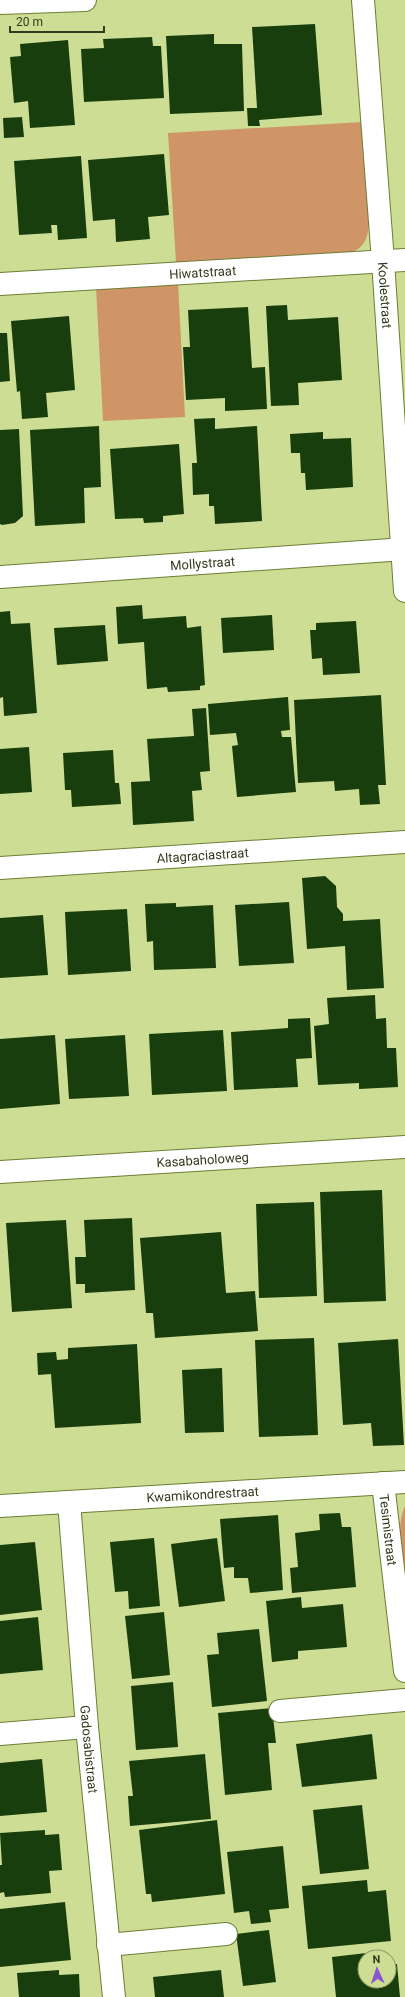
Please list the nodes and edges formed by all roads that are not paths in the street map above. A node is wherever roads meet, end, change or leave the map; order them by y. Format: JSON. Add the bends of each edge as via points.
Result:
{"nodes":[{"id":1,"x":86,"y":0,"type":"edge"},
{"id":2,"x":363,"y":0,"type":"edge"},
{"id":3,"x":0,"y":3,"type":"edge"},
{"id":4,"x":405,"y":260,"type":"edge"},
{"id":5,"x":384,"y":261,"type":"junction"},
{"id":6,"x":0,"y":284,"type":"edge"},
{"id":7,"x":404,"y":549,"type":"edge"},
{"id":8,"x":0,"y":577,"type":"edge"},
{"id":9,"x":405,"y":591,"type":"edge"},
{"id":10,"x":405,"y":842,"type":"edge"},
{"id":11,"x":0,"y":868,"type":"edge"},
{"id":12,"x":405,"y":1147,"type":"edge"},
{"id":13,"x":0,"y":1172,"type":"edge"},
{"id":14,"x":405,"y":1482,"type":"edge"},
{"id":15,"x":384,"y":1483,"type":"junction"},
{"id":16,"x":70,"y":1502,"type":"junction"},
{"id":17,"x":0,"y":1506,"type":"edge"},
{"id":18,"x":405,"y":1671,"type":"edge"},
{"id":19,"x":405,"y":1700,"type":"edge"},
{"id":20,"x":280,"y":1711,"type":"dead end"},
{"id":21,"x":86,"y":1727,"type":"junction"},
{"id":22,"x":0,"y":1734,"type":"edge"},
{"id":23,"x":226,"y":1934,"type":"dead end"},
{"id":24,"x":108,"y":1945,"type":"junction"},
{"id":25,"x":114,"y":1997,"type":"edge"}],
"edges":[{"from":1,"to":3,"type":"street"},
{"from":2,"to":5,"type":"street","name":"Koolestraat"},
{"from":4,"to":5,"type":"street","name":"Hiwatstraat"},
{"from":5,"to":6,"type":"street","name":"Hiwatstraat"},
{"from":5,"to":7,"type":"street","name":"Koolestraat"},
{"from":7,"to":8,"type":"street","name":"Mollystraat"},
{"from":7,"to":9,"type":"street","name":"Koolestraat"},
{"from":10,"to":11,"type":"street","name":"Altagraciastraat"},
{"from":12,"to":13,"type":"street","name":"Kasabaholoweg"},
{"from":14,"to":15,"type":"street","name":"Kwamikondrestraat"},
{"from":15,"to":16,"type":"street","name":"Kwamikondrestraat"},
{"from":15,"to":18,"type":"street","name":"Tesimistraat"},
{"from":16,"to":17,"type":"street","name":"Kwamikondrestraat"},
{"from":16,"to":21,"type":"street","name":"Gadosabistraat"},
{"from":19,"to":20,"type":"street"},
{"from":21,"to":22,"type":"street"},
{"from":21,"to":24,"type":"street","name":"Gadosabistraat"},
{"from":23,"to":24,"type":"street"},
{"from":24,"to":25,"type":"street","name":"Gadosabistraat"}]}
